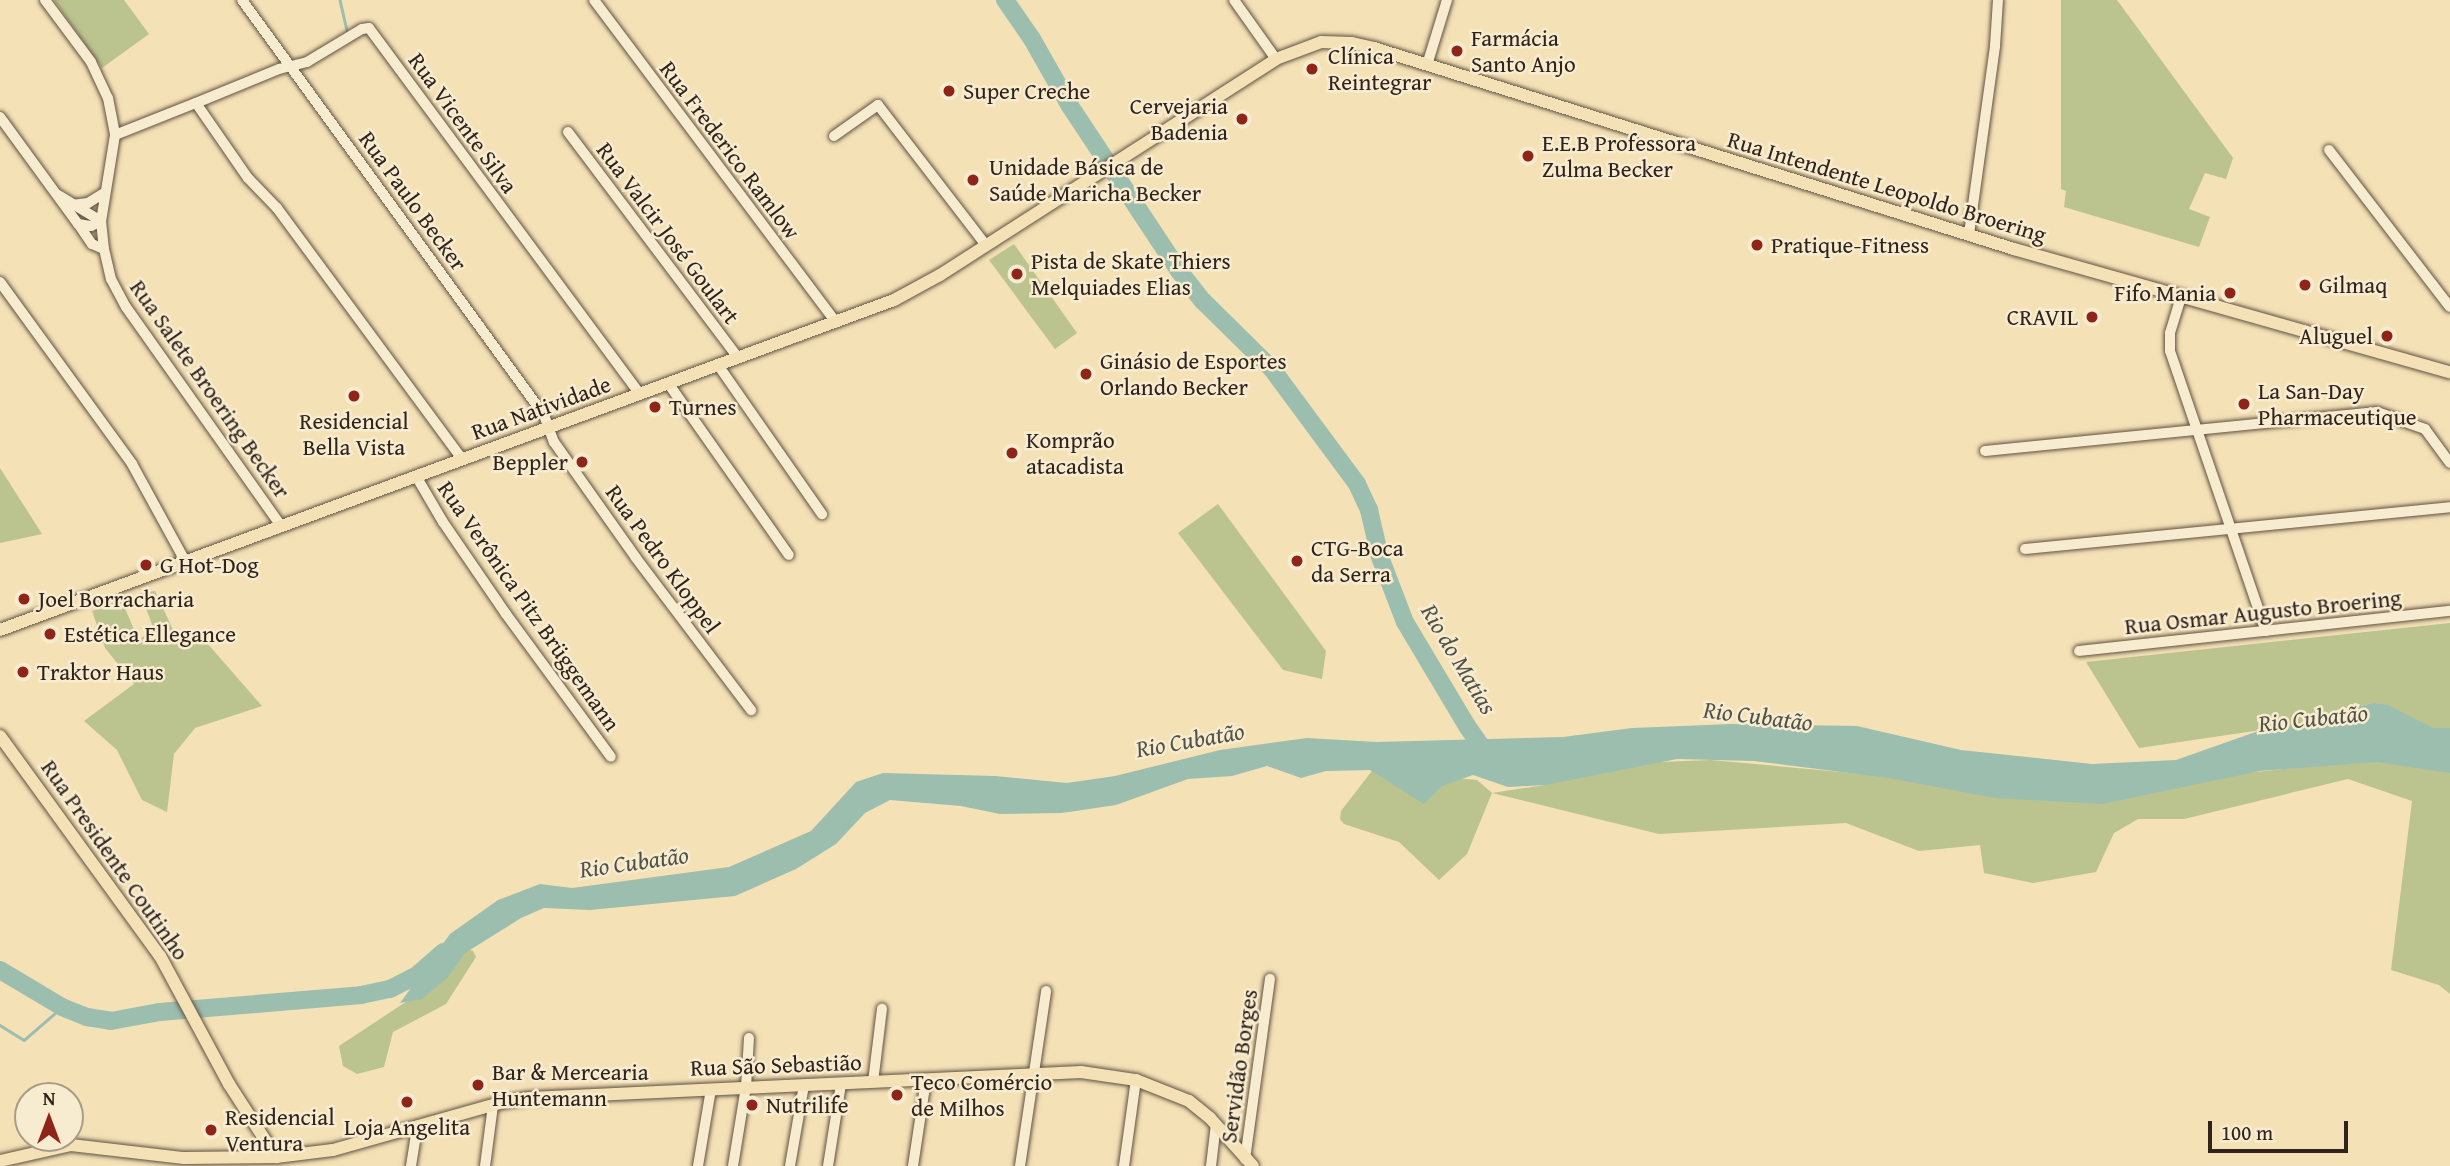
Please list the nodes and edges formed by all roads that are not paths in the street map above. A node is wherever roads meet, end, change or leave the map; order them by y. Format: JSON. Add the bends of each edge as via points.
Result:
{"nodes":[{"id":1,"x":45,"y":0,"type":"edge"},
{"id":2,"x":242,"y":0,"type":"edge"},
{"id":3,"x":594,"y":0,"type":"edge"},
{"id":4,"x":1234,"y":0,"type":"edge"},
{"id":5,"x":1447,"y":0,"type":"edge"},
{"id":6,"x":1998,"y":0,"type":"edge"},
{"id":7,"x":1276,"y":59,"type":"junction"},
{"id":8,"x":1427,"y":65,"type":"junction"},
{"id":9,"x":291,"y":66,"type":"junction"},
{"id":10,"x":196,"y":103,"type":"junction"},
{"id":11,"x":0,"y":117,"type":"edge"},
{"id":12,"x":568,"y":132,"type":"dead end"},
{"id":13,"x":116,"y":135,"type":"junction"},
{"id":14,"x":834,"y":136,"type":"dead end"},
{"id":15,"x":2329,"y":150,"type":"dead end"},
{"id":16,"x":1077,"y":187,"type":"joint"},
{"id":17,"x":104,"y":193,"type":"junction"},
{"id":18,"x":58,"y":194,"type":"junction"},
{"id":19,"x":72,"y":205,"type":"junction"},
{"id":20,"x":102,"y":220,"type":"junction"},
{"id":21,"x":78,"y":224,"type":"junction"},
{"id":22,"x":1969,"y":234,"type":"junction"},
{"id":23,"x":986,"y":246,"type":"junction"},
{"id":24,"x":104,"y":249,"type":"junction"},
{"id":25,"x":0,"y":282,"type":"edge"},
{"id":26,"x":2181,"y":297,"type":"junction"},
{"id":27,"x":2450,"y":307,"type":"edge"},
{"id":28,"x":835,"y":322,"type":"junction"},
{"id":29,"x":738,"y":358,"type":"junction"},
{"id":30,"x":718,"y":365,"type":"junction"},
{"id":31,"x":2450,"y":372,"type":"edge"},
{"id":32,"x":668,"y":383,"type":"junction"},
{"id":33,"x":639,"y":394,"type":"junction"},
{"id":34,"x":548,"y":427,"type":"junction"},
{"id":35,"x":2197,"y":430,"type":"junction"},
{"id":36,"x":1985,"y":451,"type":"dead end"},
{"id":37,"x":462,"y":459,"type":"junction"},
{"id":38,"x":2450,"y":463,"type":"edge"},
{"id":39,"x":416,"y":477,"type":"junction"},
{"id":40,"x":2450,"y":507,"type":"edge"},
{"id":41,"x":822,"y":514,"type":"dead end"},
{"id":42,"x":281,"y":526,"type":"junction"},
{"id":43,"x":2231,"y":528,"type":"junction"},
{"id":44,"x":2025,"y":549,"type":"dead end"},
{"id":45,"x":789,"y":555,"type":"dead end"},
{"id":46,"x":185,"y":561,"type":"junction"},
{"id":47,"x":2450,"y":611,"type":"edge"},
{"id":48,"x":2,"y":627,"type":"edge"},
{"id":49,"x":2266,"y":631,"type":"junction"},
{"id":50,"x":2079,"y":651,"type":"dead end"},
{"id":51,"x":751,"y":710,"type":"dead end"},
{"id":52,"x":0,"y":736,"type":"edge"},
{"id":53,"x":611,"y":757,"type":"dead end"},
{"id":54,"x":1270,"y":979,"type":"dead end"},
{"id":55,"x":1046,"y":991,"type":"dead end"},
{"id":56,"x":882,"y":1009,"type":"dead end"},
{"id":57,"x":749,"y":1038,"type":"dead end"},
{"id":58,"x":1033,"y":1073,"type":"junction"},
{"id":59,"x":926,"y":1080,"type":"junction"},
{"id":60,"x":1136,"y":1080,"type":"junction"},
{"id":61,"x":873,"y":1082,"type":"junction"},
{"id":62,"x":841,"y":1084,"type":"junction"},
{"id":63,"x":804,"y":1085,"type":"junction"},
{"id":64,"x":746,"y":1087,"type":"junction"},
{"id":65,"x":711,"y":1088,"type":"junction"},
{"id":66,"x":493,"y":1105,"type":"junction"},
{"id":67,"x":1216,"y":1124,"type":"junction"},
{"id":68,"x":417,"y":1127,"type":"junction"},
{"id":69,"x":276,"y":1157,"type":"junction"},
{"id":70,"x":0,"y":1161,"type":"edge"},
{"id":71,"x":1249,"y":1162,"type":"edge"},
{"id":72,"x":411,"y":1166,"type":"edge"},
{"id":73,"x":485,"y":1166,"type":"edge"},
{"id":74,"x":698,"y":1166,"type":"edge"},
{"id":75,"x":733,"y":1166,"type":"edge"},
{"id":76,"x":790,"y":1166,"type":"edge"},
{"id":77,"x":828,"y":1166,"type":"edge"},
{"id":78,"x":913,"y":1166,"type":"edge"},
{"id":79,"x":1020,"y":1166,"type":"edge"},
{"id":80,"x":1124,"y":1166,"type":"edge"},
{"id":81,"x":1211,"y":1166,"type":"edge"}],
"edges":[{"from":1,"to":13,"type":"street","name":"Rua Salete Broering Becker","via":[[99,77]]},
{"from":2,"to":9,"type":"street","name":"Rua Paulo Becker"},
{"from":3,"to":28,"type":"street","name":"Rua Frederico Ramlow"},
{"from":4,"to":7,"type":"street"},
{"from":5,"to":8,"type":"street"},
{"from":6,"to":22,"type":"street"},
{"from":7,"to":8,"type":"main road","name":"Rua Intendente Leopoldo Broering","via":[[1309,45],[1335,42],[1363,45]]},
{"from":7,"to":16,"type":"main road","name":"Rua Intendente Leopoldo Broering"},
{"from":8,"to":22,"type":"main road","name":"Rua Intendente Leopoldo Broering"},
{"from":9,"to":10,"type":"street","name":"Rua Vicente Silva"},
{"from":9,"to":33,"type":"street","name":"Rua Vicente Silva","via":[[369,28]]},
{"from":9,"to":34,"type":"street","name":"Rua Paulo Becker","via":[[544,415]]},
{"from":10,"to":13,"type":"street","name":"Rua Vicente Silva"},
{"from":10,"to":37,"type":"street"},
{"from":11,"to":18,"type":"street"},
{"from":12,"to":29,"type":"street","name":"Rua Valcir José Goulart"},
{"from":13,"to":17,"type":"street","name":"Rua Salete Broering Becker"},
{"from":14,"to":23,"type":"street","via":[[878,105]]},
{"from":15,"to":27,"type":"street"},
{"from":16,"to":23,"type":"main road","name":"Rua Natividade"},
{"from":17,"to":19,"type":"street","via":[[88,203]]},
{"from":17,"to":20,"type":"street","name":"Rua Salete Broering Becker"},
{"from":18,"to":19,"type":"street"},
{"from":18,"to":21,"type":"street"},
{"from":19,"to":20,"type":"street"},
{"from":20,"to":21,"type":"street","via":[[91,226]]},
{"from":20,"to":24,"type":"street","name":"Rua Salete Broering Becker"},
{"from":21,"to":24,"type":"street","via":[[92,244]]},
{"from":22,"to":26,"type":"main road","name":"Rua Intendente Leopoldo Broering"},
{"from":23,"to":28,"type":"main road","name":"Rua Natividade","via":[[918,288]]},
{"from":24,"to":42,"type":"street","name":"Rua Salete Broering Becker","via":[[122,300]]},
{"from":25,"to":46,"type":"street","via":[[132,464]]},
{"from":26,"to":31,"type":"main road","name":"Rua Intendente Leopoldo Broering"},
{"from":26,"to":35,"type":"street","via":[[2170,333],[2170,351]]},
{"from":28,"to":29,"type":"main road","name":"Rua Natividade"},
{"from":29,"to":30,"type":"main road","name":"Rua Natividade"},
{"from":30,"to":32,"type":"main road","name":"Rua Natividade"},
{"from":30,"to":41,"type":"street"},
{"from":32,"to":33,"type":"main road","name":"Rua Natividade"},
{"from":32,"to":45,"type":"street"},
{"from":33,"to":34,"type":"main road","name":"Rua Natividade"},
{"from":34,"to":37,"type":"main road","name":"Rua Natividade"},
{"from":34,"to":51,"type":"street","name":"Rua Pedro Kloppel","via":[[636,558]]},
{"from":35,"to":36,"type":"street"},
{"from":35,"to":38,"type":"street","via":[[2377,412],[2425,429]]},
{"from":35,"to":43,"type":"street"},
{"from":37,"to":39,"type":"main road","name":"Rua Natividade"},
{"from":39,"to":42,"type":"main road","name":"Rua Natividade"},
{"from":39,"to":53,"type":"street","name":"Rua Verônica Pitz Brüggemann","via":[[506,614]]},
{"from":40,"to":43,"type":"street"},
{"from":42,"to":46,"type":"main road","name":"Rua Natividade"},
{"from":43,"to":44,"type":"street"},
{"from":43,"to":49,"type":"street"},
{"from":46,"to":48,"type":"main road","name":"Rua Natividade"},
{"from":47,"to":49,"type":"street","name":"Rua Osmar Augusto Broering"},
{"from":49,"to":50,"type":"street","name":"Rua Osmar Augusto Broering"},
{"from":52,"to":69,"type":"main road","name":"Rua Presidente Coutinho","via":[[169,970],[229,1084]]},
{"from":54,"to":71,"type":"street","name":"Servidão Borges"},
{"from":55,"to":58,"type":"street"},
{"from":56,"to":61,"type":"street"},
{"from":57,"to":64,"type":"street"},
{"from":58,"to":59,"type":"main road","name":"Rua São Sebastião"},
{"from":58,"to":60,"type":"main road","name":"Rua São Sebastião","via":[[1081,1072]]},
{"from":58,"to":79,"type":"street"},
{"from":59,"to":61,"type":"main road","name":"Rua São Sebastião"},
{"from":59,"to":78,"type":"street"},
{"from":60,"to":67,"type":"main road","name":"Rua São Sebastião","via":[[1189,1101]]},
{"from":60,"to":80,"type":"street"},
{"from":61,"to":62,"type":"main road","name":"Rua São Sebastião"},
{"from":62,"to":63,"type":"main road","name":"Rua São Sebastião"},
{"from":62,"to":77,"type":"street"},
{"from":63,"to":64,"type":"main road","name":"Rua São Sebastião"},
{"from":63,"to":76,"type":"street"},
{"from":64,"to":65,"type":"main road","name":"Rua São Sebastião"},
{"from":64,"to":75,"type":"street"},
{"from":65,"to":66,"type":"main road","name":"Rua São Sebastião","via":[[547,1097]]},
{"from":65,"to":74,"type":"street"},
{"from":66,"to":68,"type":"main road","name":"Rua São Sebastião"},
{"from":66,"to":73,"type":"street"},
{"from":67,"to":71,"type":"main road","name":"Rua São Sebastião"},
{"from":67,"to":81,"type":"street"},
{"from":68,"to":69,"type":"main road","name":"Rua São Sebastião","via":[[333,1150]]},
{"from":68,"to":72,"type":"street"},
{"from":69,"to":70,"type":"main road","name":"Rua São Sebastião","via":[[184,1158],[71,1145]]}]}
